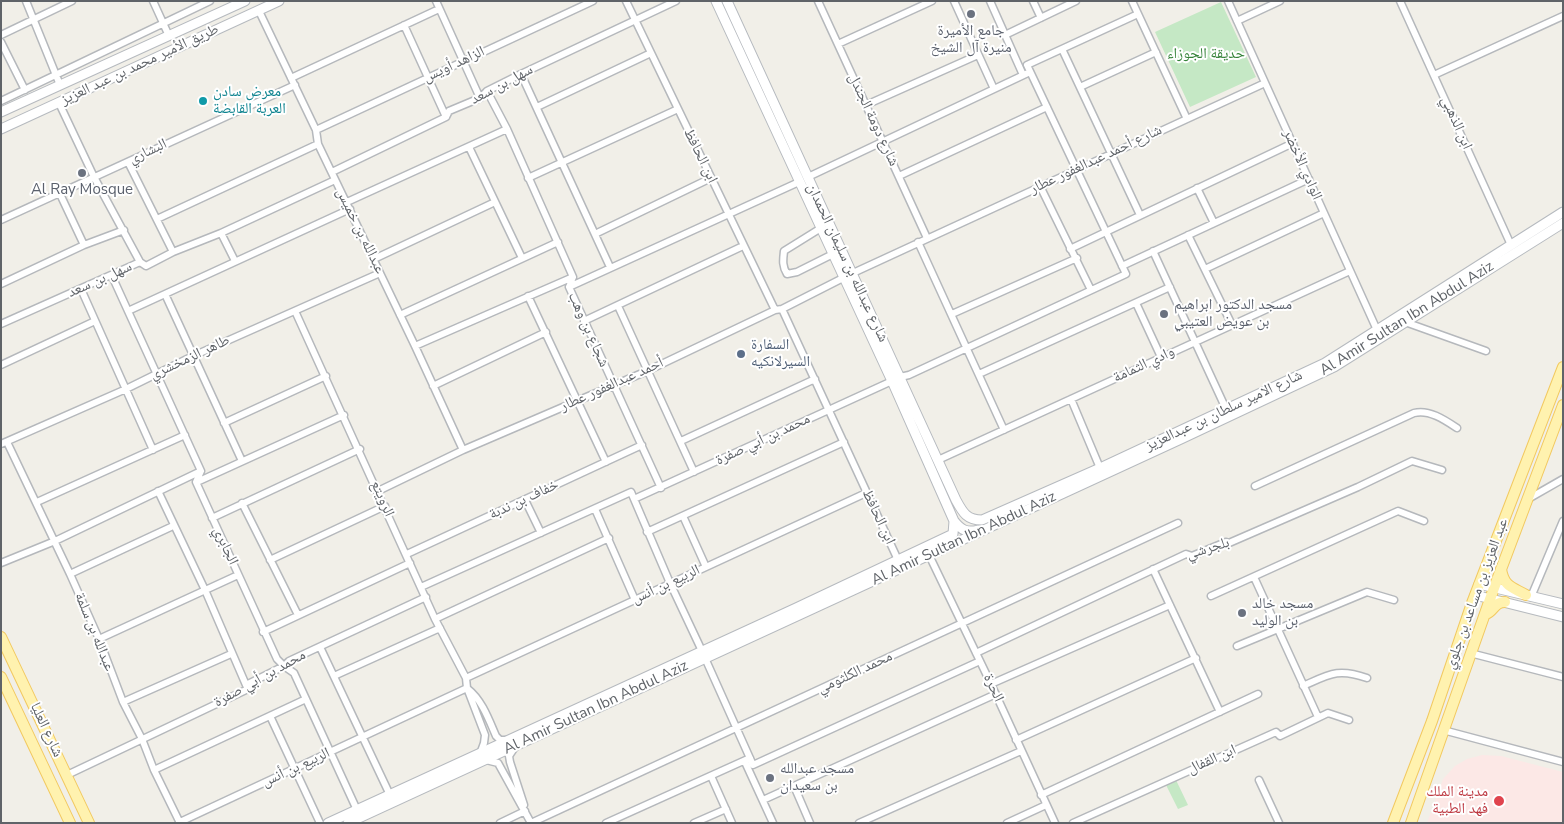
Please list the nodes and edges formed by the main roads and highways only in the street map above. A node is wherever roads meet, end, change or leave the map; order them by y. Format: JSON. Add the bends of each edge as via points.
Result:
{"nodes":[{"id":1,"x":1563,"y":367,"type":"edge"},
{"id":2,"x":1563,"y":406,"type":"edge"},
{"id":3,"x":1501,"y":569,"type":"junction"},
{"id":4,"x":1529,"y":596,"type":"road end"},
{"id":5,"x":1505,"y":602,"type":"road end"},
{"id":6,"x":1485,"y":614,"type":"junction"},
{"id":7,"x":1,"y":637,"type":"edge"},
{"id":8,"x":1,"y":678,"type":"edge"},
{"id":9,"x":70,"y":823,"type":"edge"},
{"id":10,"x":89,"y":823,"type":"edge"},
{"id":11,"x":1393,"y":823,"type":"edge"},
{"id":12,"x":1410,"y":823,"type":"edge"}],
"edges":[{"from":1,"to":11,"type":"main road","name":"عبد العزيز بن مساعد بن جلوي","via":[[1479,584]]},
{"from":2,"to":3,"type":"main road","name":"عبد العزيز بن مساعد بن جلوي"},
{"from":3,"to":4,"type":"main road","via":[[1507,585]]},
{"from":3,"to":6,"type":"main road","name":"عبد العزيز بن مساعد بن جلوي"},
{"from":5,"to":6,"type":"main road","via":[[1496,604]]},
{"from":6,"to":12,"type":"main road","name":"عبد العزيز بن مساعد بن جلوي"},
{"from":7,"to":10,"type":"main road","name":"شارع العليا"},
{"from":8,"to":9,"type":"main road","name":"شارع العليا"}]}
